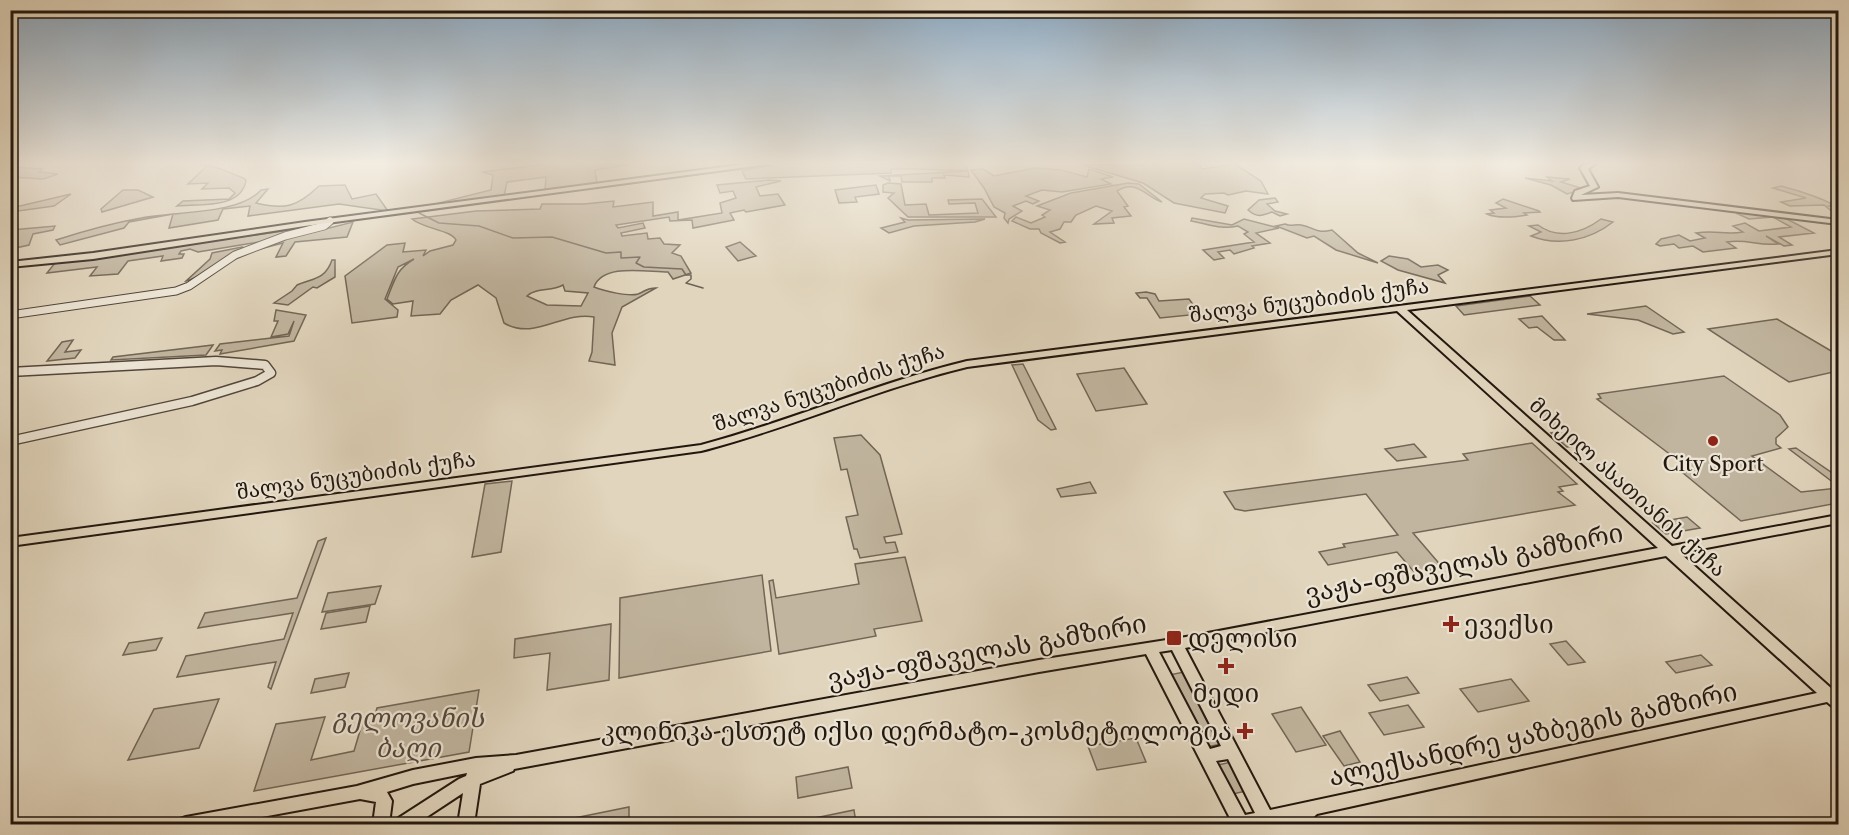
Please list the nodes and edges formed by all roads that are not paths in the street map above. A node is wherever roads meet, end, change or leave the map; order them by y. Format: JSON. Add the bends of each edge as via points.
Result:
{"nodes":[{"id":1,"x":470,"y":203,"type":"edge"},
{"id":2,"x":1683,"y":203,"type":"edge"},
{"id":3,"x":330,"y":221,"type":"junction"},
{"id":4,"x":1839,"y":222,"type":"edge"},
{"id":5,"x":1839,"y":252,"type":"edge"},
{"id":6,"x":10,"y":265,"type":"edge"},
{"id":7,"x":1399,"y":308,"type":"junction"},
{"id":8,"x":10,"y":315,"type":"edge"},
{"id":9,"x":10,"y":372,"type":"edge"},
{"id":10,"x":10,"y":441,"type":"edge"},
{"id":11,"x":1839,"y":519,"type":"edge"},
{"id":12,"x":10,"y":542,"type":"edge"},
{"id":13,"x":1668,"y":551,"type":"junction"},
{"id":14,"x":1176,"y":644,"type":"junction"},
{"id":15,"x":1150,"y":648,"type":"junction"},
{"id":16,"x":1836,"y":698,"type":"edge"},
{"id":17,"x":1234,"y":754,"type":"junction"},
{"id":18,"x":1207,"y":759,"type":"junction"},
{"id":19,"x":475,"y":772,"type":"junction"},
{"id":20,"x":357,"y":793,"type":"junction"},
{"id":21,"x":1314,"y":807,"type":"junction"},
{"id":22,"x":1268,"y":821,"type":"edge"},
{"id":23,"x":1240,"y":824,"type":"edge"},
{"id":24,"x":186,"y":825,"type":"edge"},
{"id":25,"x":381,"y":825,"type":"edge"},
{"id":26,"x":402,"y":825,"type":"edge"},
{"id":27,"x":466,"y":825,"type":"edge"},
{"id":28,"x":1295,"y":825,"type":"edge"}],
"edges":[{"from":1,"to":3,"type":"main road"},
{"from":2,"to":4,"type":"main road"},
{"from":3,"to":6,"type":"main road"},
{"from":3,"to":8,"type":"street","via":[[235,255],[176,291]]},
{"from":5,"to":7,"type":"main road","name":"შალვა ნუცუბიძის ქუჩა"},
{"from":7,"to":12,"type":"main road","name":"შალვა ნუცუბიძის ქუჩა","via":[[967,364],[899,382],[788,424],[701,448]]},
{"from":7,"to":13,"type":"main road","name":"მიხეილ ასათიანის ქუჩა"},
{"from":9,"to":10,"type":"street","via":[[216,361],[265,365],[271,373],[265,379],[220,393]]},
{"from":11,"to":13,"type":"main road","name":"ვაჟა-ფშაველას გამზირი"},
{"from":13,"to":14,"type":"main road","name":"ვაჟა-ფშაველას გამზირი"},
{"from":13,"to":16,"type":"main road","name":"მიხეილ ასათიანის ქუჩა"},
{"from":14,"to":15,"type":"main road","name":"ვაჟა-ფშაველას გამზირი"},
{"from":14,"to":17,"type":"main road"},
{"from":15,"to":18,"type":"main road"},
{"from":15,"to":19,"type":"main road","name":"ვაჟა-ფშაველას გამზირი"},
{"from":16,"to":21,"type":"main road","name":"ალექსანდრე ყაზბეგის გამზირი"},
{"from":17,"to":18,"type":"main road","via":[[1225,751]]},
{"from":17,"to":22,"type":"main road"},
{"from":18,"to":23,"type":"main road"},
{"from":19,"to":20,"type":"main road","via":[[412,777]]},
{"from":19,"to":26,"type":"main road"},
{"from":19,"to":27,"type":"main road"},
{"from":20,"to":24,"type":"main road"},
{"from":20,"to":25,"type":"main road","via":[[380,795],[385,808]]},
{"from":21,"to":22,"type":"main road","name":"ალექსანდრე ყაზბეგის გამზირი"},
{"from":21,"to":28,"type":"main road"},
{"from":22,"to":23,"type":"main road","name":"ალექსანდრე ყაზბეგის გამზირი"}]}
